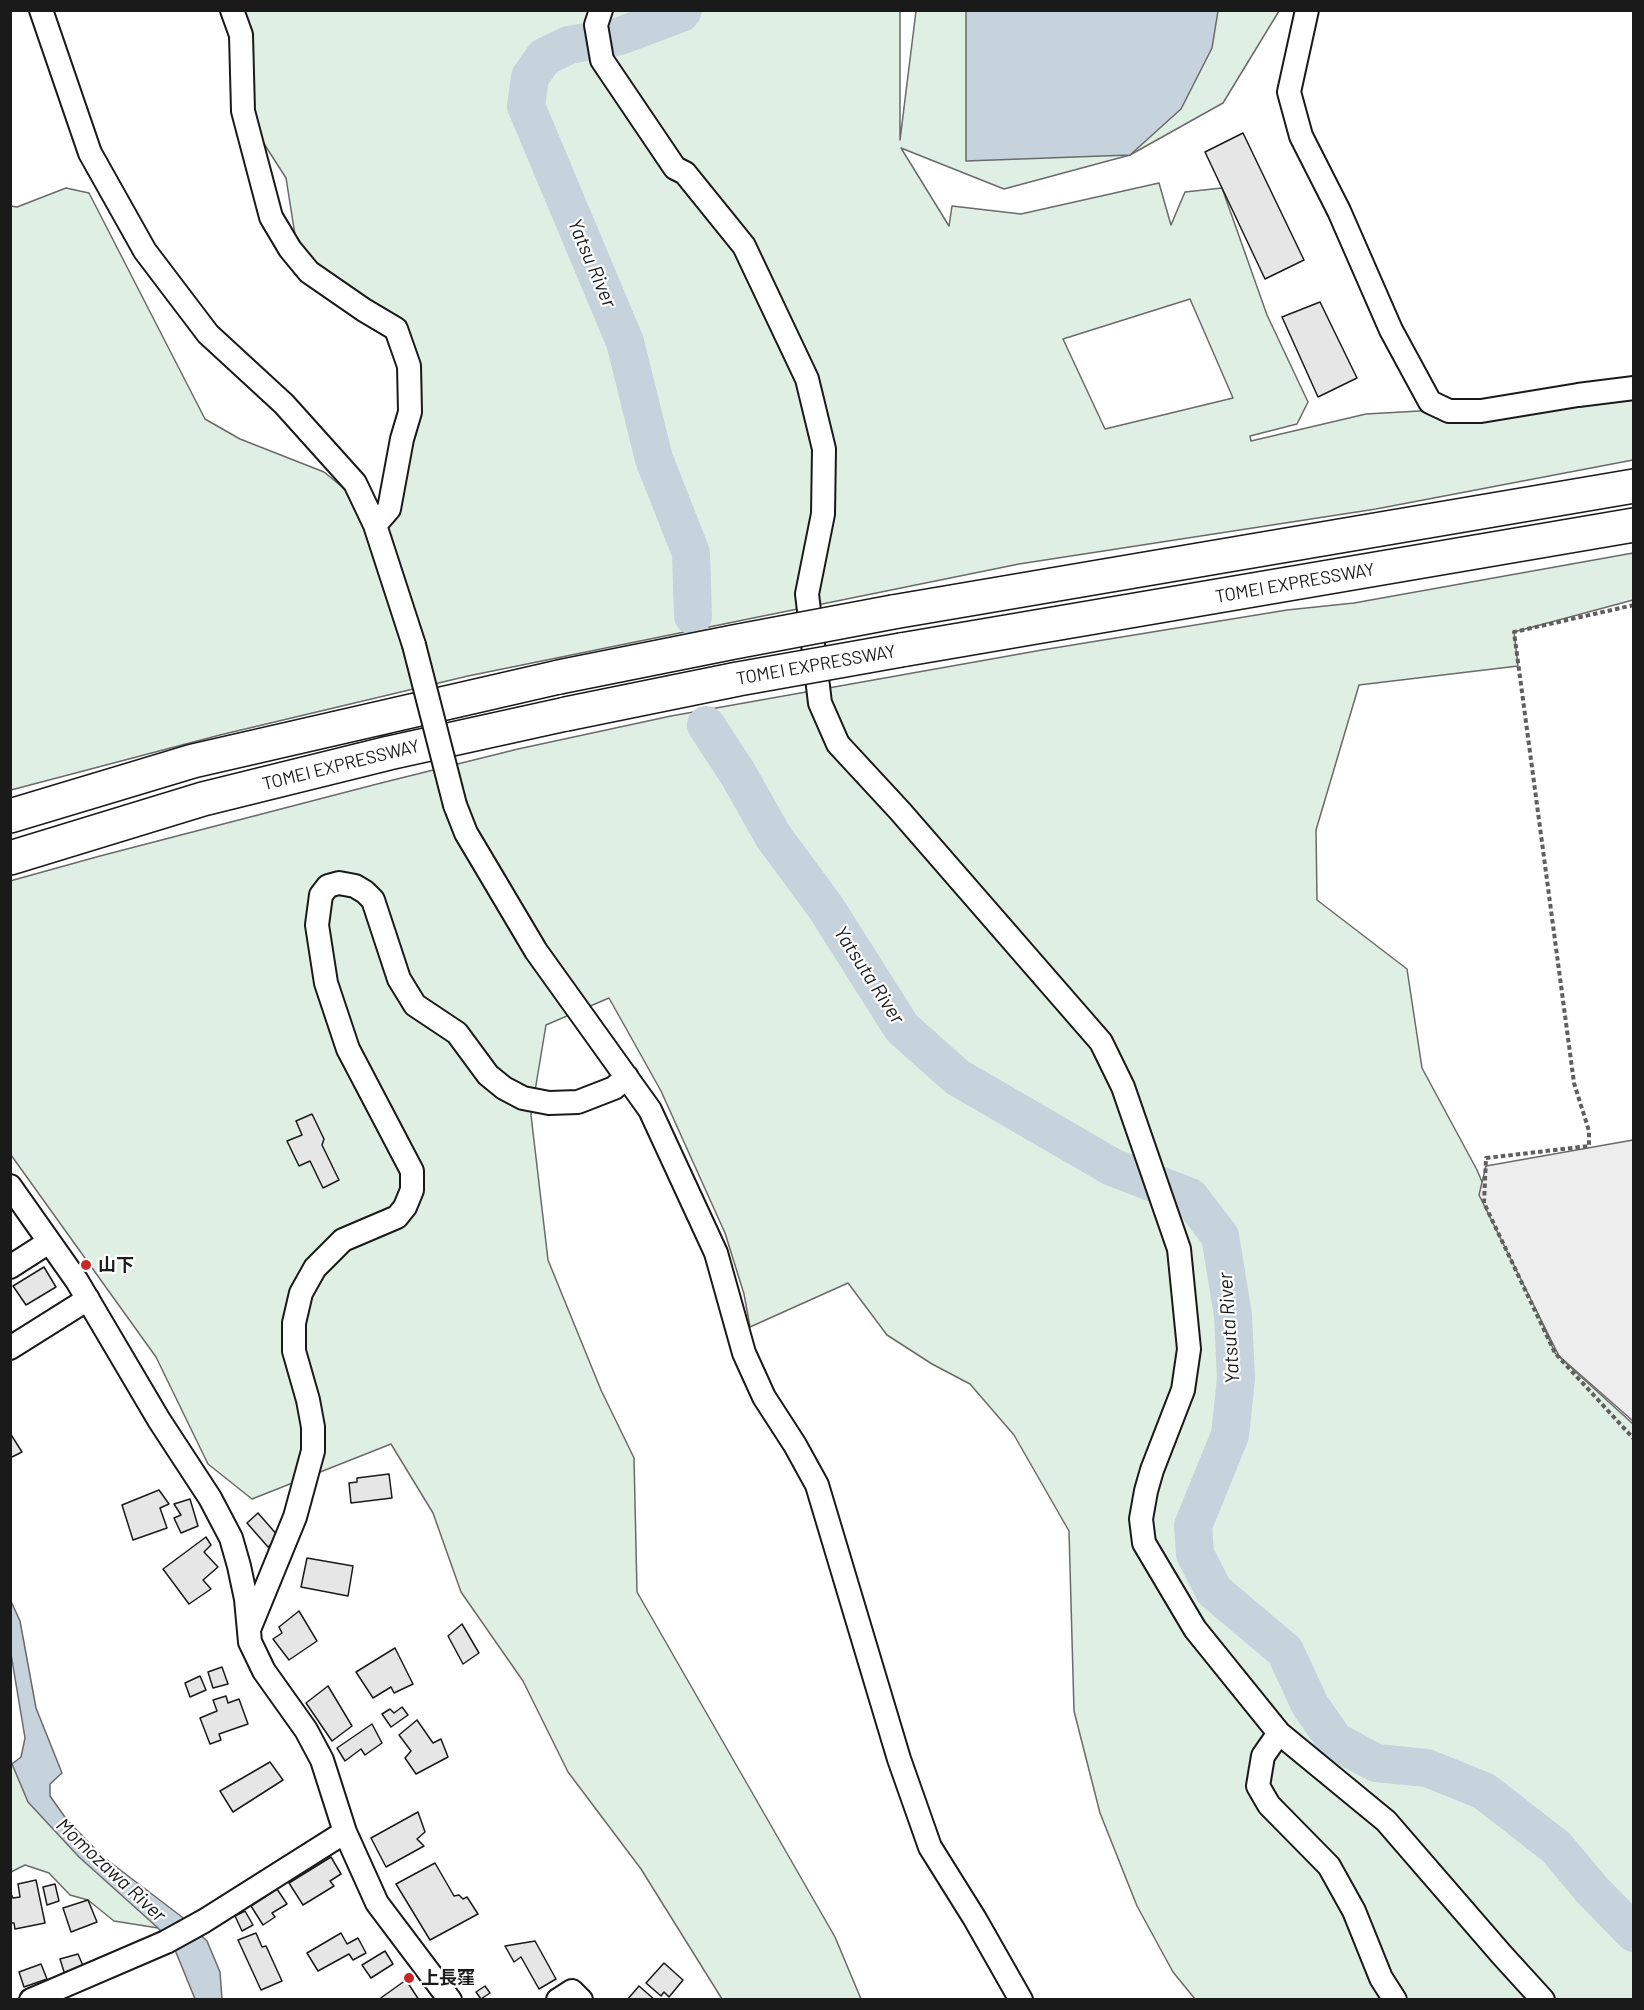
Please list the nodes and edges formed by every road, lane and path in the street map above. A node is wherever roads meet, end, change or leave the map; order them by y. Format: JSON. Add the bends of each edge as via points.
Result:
{"nodes":[{"id":1,"x":41,"y":10,"type":"edge"},
{"id":2,"x":232,"y":10,"type":"edge"},
{"id":3,"x":1307,"y":10,"type":"edge"},
{"id":4,"x":598,"y":18,"type":"edge"},
{"id":5,"x":1634,"y":388,"type":"edge"},
{"id":6,"x":1634,"y":486,"type":"edge"},
{"id":7,"x":375,"y":525,"type":"junction"},
{"id":8,"x":1634,"y":525,"type":"edge"},
{"id":9,"x":1634,"y":605,"type":"edge"},
{"id":10,"x":10,"y":816,"type":"edge"},
{"id":11,"x":10,"y":858,"type":"edge"},
{"id":12,"x":627,"y":1077,"type":"junction"},
{"id":13,"x":10,"y":1186,"type":"edge"},
{"id":14,"x":49,"y":1242,"type":"junction"},
{"id":15,"x":10,"y":1267,"type":"edge"},
{"id":16,"x":88,"y":1299,"type":"junction"},
{"id":17,"x":10,"y":1348,"type":"edge"},
{"id":18,"x":1634,"y":1439,"type":"edge"},
{"id":19,"x":250,"y":1627,"type":"junction"},
{"id":20,"x":1279,"y":1733,"type":"junction"},
{"id":21,"x":345,"y":1832,"type":"junction"},
{"id":22,"x":31,"y":2000,"type":"edge"},
{"id":23,"x":450,"y":2000,"type":"edge"},
{"id":24,"x":558,"y":2000,"type":"edge"},
{"id":25,"x":581,"y":2000,"type":"edge"},
{"id":26,"x":1021,"y":2000,"type":"edge"},
{"id":27,"x":1395,"y":2000,"type":"edge"},
{"id":28,"x":1543,"y":2000,"type":"edge"}],
"edges":[{"from":1,"to":7,"type":"street","via":[[90,153],[145,251],[208,334],[284,404],[355,483]]},
{"from":2,"to":7,"type":"street","via":[[241,35],[243,111],[271,217],[309,272],[396,329],[409,366],[410,412],[389,509]]},
{"from":3,"to":5,"type":"street","via":[[1289,92],[1300,136],[1339,211],[1391,330],[1430,402],[1449,411],[1481,411]]},
{"from":4,"to":20,"type":"street","via":[[602,60],[675,168],[685,173],[744,246],[807,378],[824,449],[823,514],[807,594],[820,703],[838,744],[1101,1042],[1124,1087],[1179,1250],[1189,1349],[1183,1390],[1146,1491],[1141,1519],[1144,1542],[1195,1629]]},
{"from":6,"to":10,"type":"highway","name":"TOMEI EXPRESSWAY","bridge":true,"via":[[893,612],[559,677],[193,761]]},
{"from":7,"to":12,"type":"street","bridge":true,"via":[[414,645],[455,805],[466,833],[536,951]]},
{"from":8,"to":11,"type":"highway","name":"TOMEI EXPRESSWAY","bridge":true,"via":[[901,650],[566,714],[203,799]]},
{"from":9,"to":18,"type":"path","via":[[1514,632],[1574,1083],[1589,1131],[1589,1146],[1486,1158],[1484,1203],[1555,1353]]},
{"from":12,"to":19,"type":"street","via":[[614,1088],[578,1102],[549,1103],[523,1098],[504,1088],[488,1075],[457,1033],[416,1005],[399,979],[373,900],[356,886],[339,883],[328,886],[321,895],[317,925],[326,983],[348,1049],[412,1170],[412,1190],[397,1217],[343,1240],[315,1268],[301,1293],[294,1323],[294,1351],[309,1400],[313,1451],[295,1517]]},
{"from":12,"to":26,"type":"street","via":[[650,1110],[716,1253],[744,1353],[764,1397],[817,1485],[899,1759],[930,1847]]},
{"from":13,"to":14,"type":"street"},
{"from":14,"to":15,"type":"street"},
{"from":14,"to":16,"type":"street"},
{"from":16,"to":17,"type":"street"},
{"from":16,"to":19,"type":"street","via":[[231,1538]]},
{"from":19,"to":21,"type":"street","via":[[250,1642],[264,1671],[322,1760]]},
{"from":20,"to":27,"type":"street","via":[[1263,1756],[1258,1786],[1269,1805],[1329,1866]]},
{"from":20,"to":28,"type":"street","via":[[1386,1821]]},
{"from":21,"to":22,"type":"street","via":[[204,1922]]},
{"from":21,"to":23,"type":"street","via":[[377,1903]]},
{"from":24,"to":25,"type":"street","via":[[572,1991]]}]}
